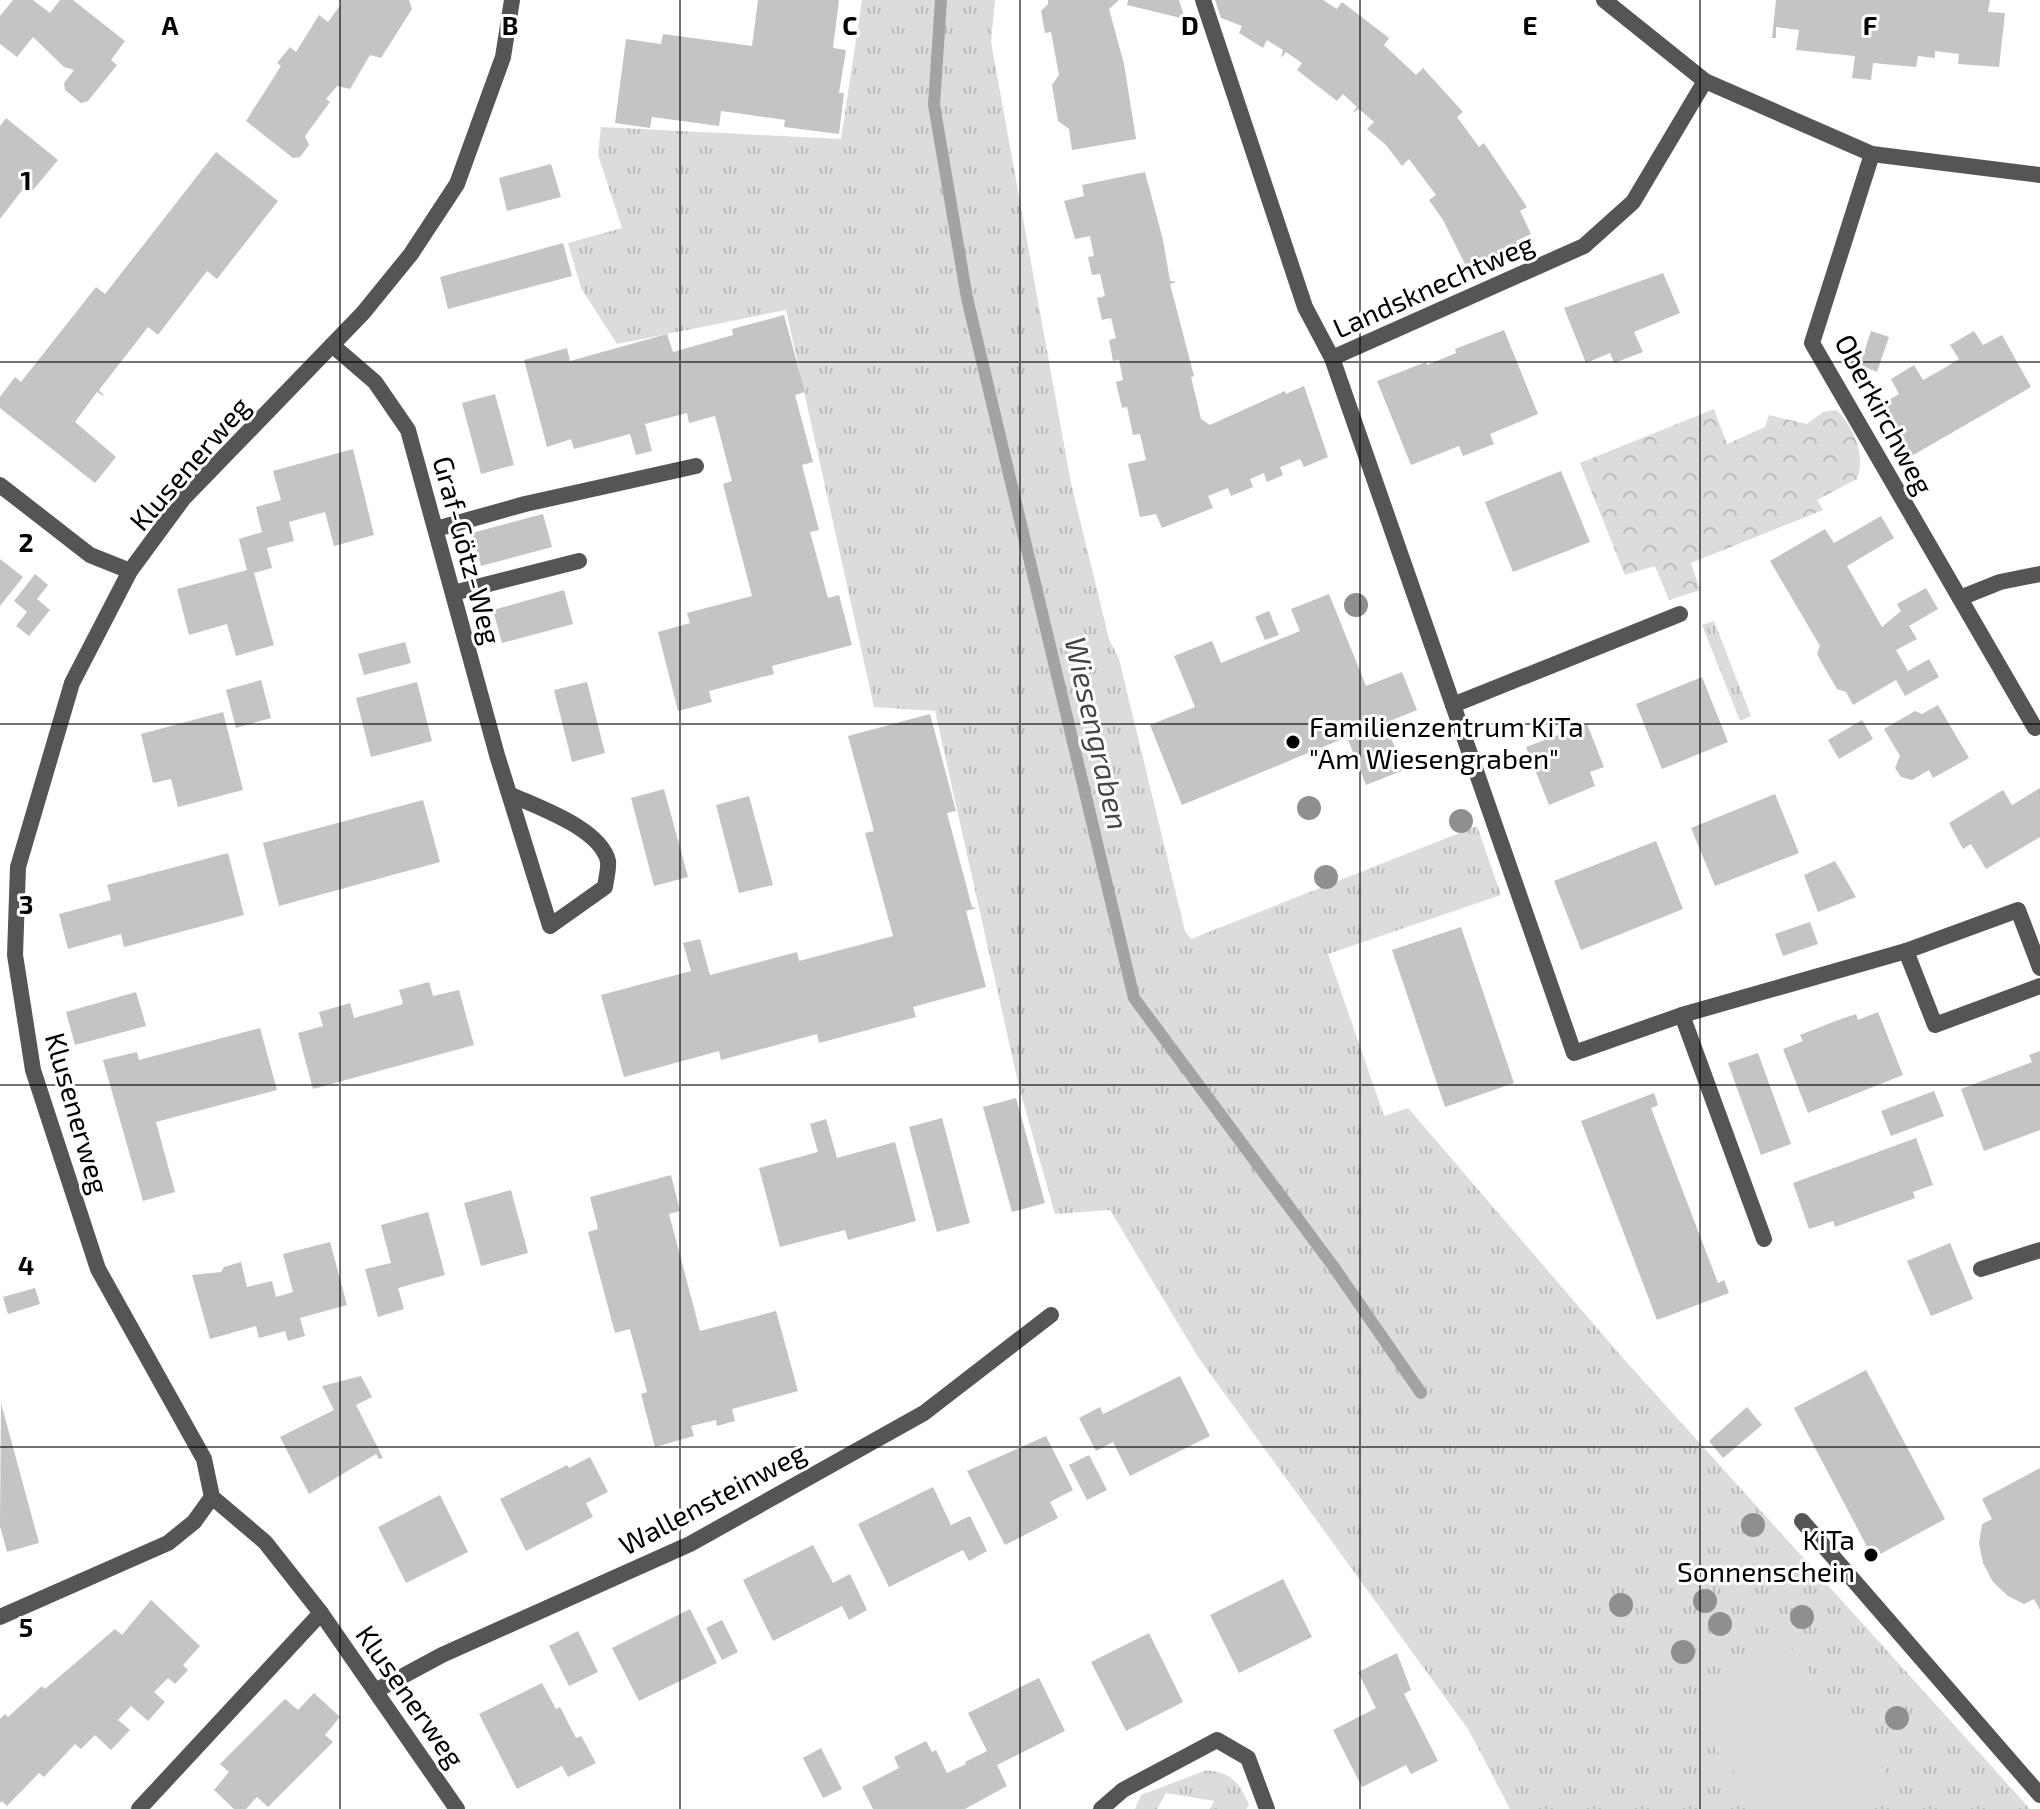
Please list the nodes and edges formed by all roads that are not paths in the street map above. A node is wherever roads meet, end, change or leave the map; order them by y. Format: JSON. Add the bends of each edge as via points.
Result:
{"nodes":[{"id":1,"x":512,"y":0,"type":"edge"},
{"id":2,"x":1203,"y":0,"type":"edge"},
{"id":3,"x":1604,"y":0,"type":"edge"},
{"id":4,"x":1705,"y":81,"type":"junction"},
{"id":5,"x":1872,"y":154,"type":"junction"},
{"id":6,"x":2040,"y":175,"type":"edge"},
{"id":7,"x":332,"y":345,"type":"junction"},
{"id":8,"x":1332,"y":358,"type":"junction"},
{"id":9,"x":696,"y":466,"type":"dead end"},
{"id":10,"x":0,"y":485,"type":"edge"},
{"id":11,"x":436,"y":529,"type":"junction"},
{"id":12,"x":579,"y":561,"type":"dead end"},
{"id":13,"x":130,"y":571,"type":"junction"},
{"id":14,"x":2040,"y":574,"type":"edge"},
{"id":15,"x":453,"y":593,"type":"junction"},
{"id":16,"x":1960,"y":598,"type":"junction"},
{"id":17,"x":1680,"y":614,"type":"dead end"},
{"id":18,"x":1453,"y":705,"type":"junction"},
{"id":19,"x":2035,"y":728,"type":"dead end"},
{"id":20,"x":509,"y":794,"type":"junction"},
{"id":21,"x":1906,"y":951,"type":"junction"},
{"id":22,"x":2040,"y":968,"type":"edge"},
{"id":23,"x":2040,"y":986,"type":"edge"},
{"id":24,"x":1682,"y":1015,"type":"junction"},
{"id":25,"x":1764,"y":1239,"type":"dead end"},
{"id":26,"x":2040,"y":1250,"type":"edge"},
{"id":27,"x":1981,"y":1269,"type":"dead end"},
{"id":28,"x":1051,"y":1315,"type":"dead end"},
{"id":29,"x":212,"y":1497,"type":"junction"},
{"id":30,"x":1802,"y":1521,"type":"dead end"},
{"id":31,"x":321,"y":1613,"type":"junction"},
{"id":32,"x":0,"y":1617,"type":"edge"},
{"id":33,"x":377,"y":1690,"type":"junction"},
{"id":34,"x":2040,"y":1795,"type":"edge"},
{"id":35,"x":139,"y":1809,"type":"edge"},
{"id":36,"x":457,"y":1809,"type":"edge"},
{"id":37,"x":1101,"y":1809,"type":"edge"},
{"id":38,"x":1267,"y":1809,"type":"edge"}],
"edges":[{"from":1,"to":7,"type":"street","name":"Klusenerweg","via":[[503,57],[457,184],[411,254]]},
{"from":2,"to":8,"type":"street","name":"Landsknechtweg","via":[[1305,307]]},
{"from":3,"to":4,"type":"street"},
{"from":4,"to":5,"type":"street"},
{"from":4,"to":8,"type":"street","name":"Landsknechtweg","via":[[1633,202],[1584,246]]},
{"from":5,"to":6,"type":"street"},
{"from":5,"to":16,"type":"street","name":"Oberkirchweg","via":[[1812,343]]},
{"from":7,"to":11,"type":"street","name":"Graf-Götz-Weg","via":[[375,382],[408,430]]},
{"from":7,"to":13,"type":"street","name":"Klusenerweg","via":[[183,499]]},
{"from":8,"to":18,"type":"street"},
{"from":9,"to":11,"type":"street"},
{"from":10,"to":13,"type":"street","via":[[90,555]]},
{"from":11,"to":15,"type":"street","name":"Graf-Götz-Weg"},
{"from":12,"to":15,"type":"street"},
{"from":13,"to":29,"type":"street","name":"Klusenerweg","via":[[72,683],[18,867],[15,955],[33,1070],[98,1269],[204,1459]]},
{"from":14,"to":16,"type":"street"},
{"from":15,"to":20,"type":"street","name":"Graf-Götz-Weg"},
{"from":16,"to":19,"type":"street","name":"Oberkirchweg"},
{"from":17,"to":18,"type":"street"},
{"from":18,"to":24,"type":"street","via":[[1574,1053]]},
{"from":20,"to":20,"type":"street","name":"Graf-Götz-Weg","via":[[578,826],[608,861],[605,887],[550,926]]},
{"from":21,"to":22,"type":"street","via":[[2018,910]]},
{"from":21,"to":23,"type":"street","via":[[1935,1025]]},
{"from":21,"to":24,"type":"street"},
{"from":24,"to":25,"type":"street"},
{"from":26,"to":27,"type":"street"},
{"from":28,"to":33,"type":"street","name":"Wallensteinweg","via":[[924,1413],[704,1536]]},
{"from":29,"to":31,"type":"street","name":"Klusenerweg","via":[[265,1542]]},
{"from":29,"to":32,"type":"street","via":[[194,1522],[168,1543]]},
{"from":30,"to":34,"type":"street"},
{"from":31,"to":33,"type":"street","name":"Klusenerweg"},
{"from":31,"to":35,"type":"street","name":"Klusenerweg"},
{"from":33,"to":36,"type":"street","name":"Klusenerweg"},
{"from":37,"to":38,"type":"street","via":[[1123,1790],[1217,1740],[1248,1758]]}]}
